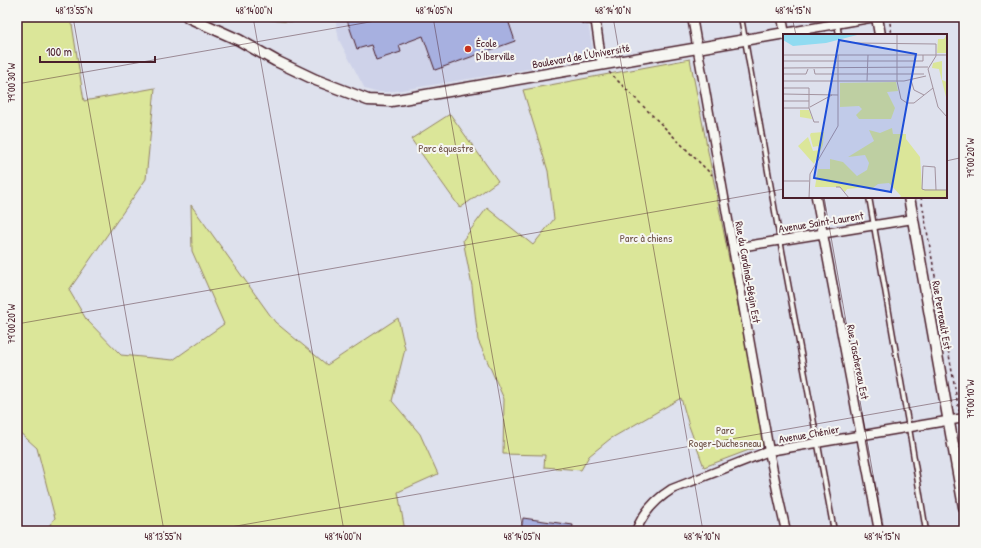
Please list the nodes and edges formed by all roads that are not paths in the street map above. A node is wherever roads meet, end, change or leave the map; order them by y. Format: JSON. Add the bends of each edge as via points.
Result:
{"nodes":[{"id":1,"x":188,"y":17,"type":"edge"},
{"id":2,"x":579,"y":17,"type":"edge"},
{"id":3,"x":692,"y":17,"type":"edge"},
{"id":4,"x":741,"y":17,"type":"edge"},
{"id":5,"x":782,"y":17,"type":"edge"},
{"id":6,"x":876,"y":17,"type":"edge"},
{"id":7,"x":595,"y":20,"type":"edge"},
{"id":8,"x":837,"y":20,"type":"edge"},
{"id":9,"x":783,"y":34,"type":"edge"},
{"id":10,"x":785,"y":34,"type":"edge"},
{"id":11,"x":839,"y":34,"type":"edge"},
{"id":12,"x":880,"y":34,"type":"edge"},
{"id":13,"x":745,"y":40,"type":"junction"},
{"id":14,"x":697,"y":49,"type":"junction"},
{"id":15,"x":602,"y":64,"type":"junction"},
{"id":16,"x":816,"y":198,"type":"edge"},
{"id":17,"x":869,"y":198,"type":"edge"},
{"id":18,"x":910,"y":198,"type":"edge"},
{"id":19,"x":913,"y":219,"type":"junction"},
{"id":20,"x":874,"y":225,"type":"junction"},
{"id":21,"x":823,"y":233,"type":"junction"},
{"id":22,"x":780,"y":240,"type":"junction"},
{"id":23,"x":733,"y":248,"type":"junction"},
{"id":24,"x":962,"y":419,"type":"edge"},
{"id":25,"x":949,"y":421,"type":"junction"},
{"id":26,"x":909,"y":428,"type":"junction"},
{"id":27,"x":861,"y":436,"type":"junction"},
{"id":28,"x":818,"y":443,"type":"junction"},
{"id":29,"x":769,"y":452,"type":"junction"},
{"id":30,"x":964,"y":507,"type":"edge"},
{"id":31,"x":636,"y":531,"type":"edge"},
{"id":32,"x":786,"y":531,"type":"edge"},
{"id":33,"x":834,"y":531,"type":"edge"},
{"id":34,"x":879,"y":531,"type":"edge"},
{"id":35,"x":926,"y":531,"type":"edge"}],
"edges":[{"from":1,"to":15,"type":"street","name":"Boulevard de l'Université","via":[[239,40],[291,69],[368,100],[391,101]]},
{"from":2,"to":7,"type":"lane","via":[[584,21]]},
{"from":3,"to":14,"type":"street","name":"Rue du Cardinal-Bégin Est"},
{"from":4,"to":13,"type":"lane"},
{"from":5,"to":10,"type":"street"},
{"from":6,"to":8,"type":"street","name":"Boulevard de l'Université"},
{"from":6,"to":12,"type":"street"},
{"from":7,"to":15,"type":"street"},
{"from":8,"to":10,"type":"street","name":"Boulevard de l'Université"},
{"from":8,"to":11,"type":"lane"},
{"from":9,"to":13,"type":"street","name":"Boulevard de l'Université"},
{"from":13,"to":14,"type":"street","name":"Boulevard de l'Université"},
{"from":13,"to":22,"type":"lane"},
{"from":14,"to":15,"type":"street","name":"Boulevard de l'Université"},
{"from":14,"to":23,"type":"street","name":"Rue du Cardinal-Bégin Est"},
{"from":16,"to":21,"type":"street","name":"Rue Taschereau Est"},
{"from":17,"to":20,"type":"lane"},
{"from":18,"to":19,"type":"street","name":"Rue Perreault Est"},
{"from":19,"to":20,"type":"street","name":"Avenue Saint-Laurent"},
{"from":19,"to":25,"type":"street","name":"Rue Perreault Est"},
{"from":20,"to":21,"type":"street","name":"Avenue Saint-Laurent"},
{"from":20,"to":26,"type":"lane"},
{"from":21,"to":22,"type":"street","name":"Avenue Saint-Laurent"},
{"from":21,"to":27,"type":"street","name":"Rue Taschereau Est"},
{"from":22,"to":23,"type":"street","name":"Avenue Saint-Laurent"},
{"from":22,"to":28,"type":"lane"},
{"from":23,"to":29,"type":"street","name":"Rue du Cardinal-Bégin Est"},
{"from":24,"to":25,"type":"street","name":"Avenue Chénier"},
{"from":25,"to":26,"type":"street","name":"Avenue Chénier"},
{"from":25,"to":30,"type":"street","name":"Rue Perreault Est"},
{"from":26,"to":27,"type":"street","name":"Avenue Chénier"},
{"from":26,"to":35,"type":"lane"},
{"from":27,"to":28,"type":"street","name":"Avenue Chénier"},
{"from":27,"to":34,"type":"street","name":"Rue Taschereau Est"},
{"from":28,"to":29,"type":"street","name":"Avenue Chénier"},
{"from":28,"to":33,"type":"lane"},
{"from":29,"to":31,"type":"street","name":"Avenue Chénier","via":[[672,489],[648,510]]},
{"from":29,"to":32,"type":"street","name":"Rue du Cardinal-Bégin Est"}]}
